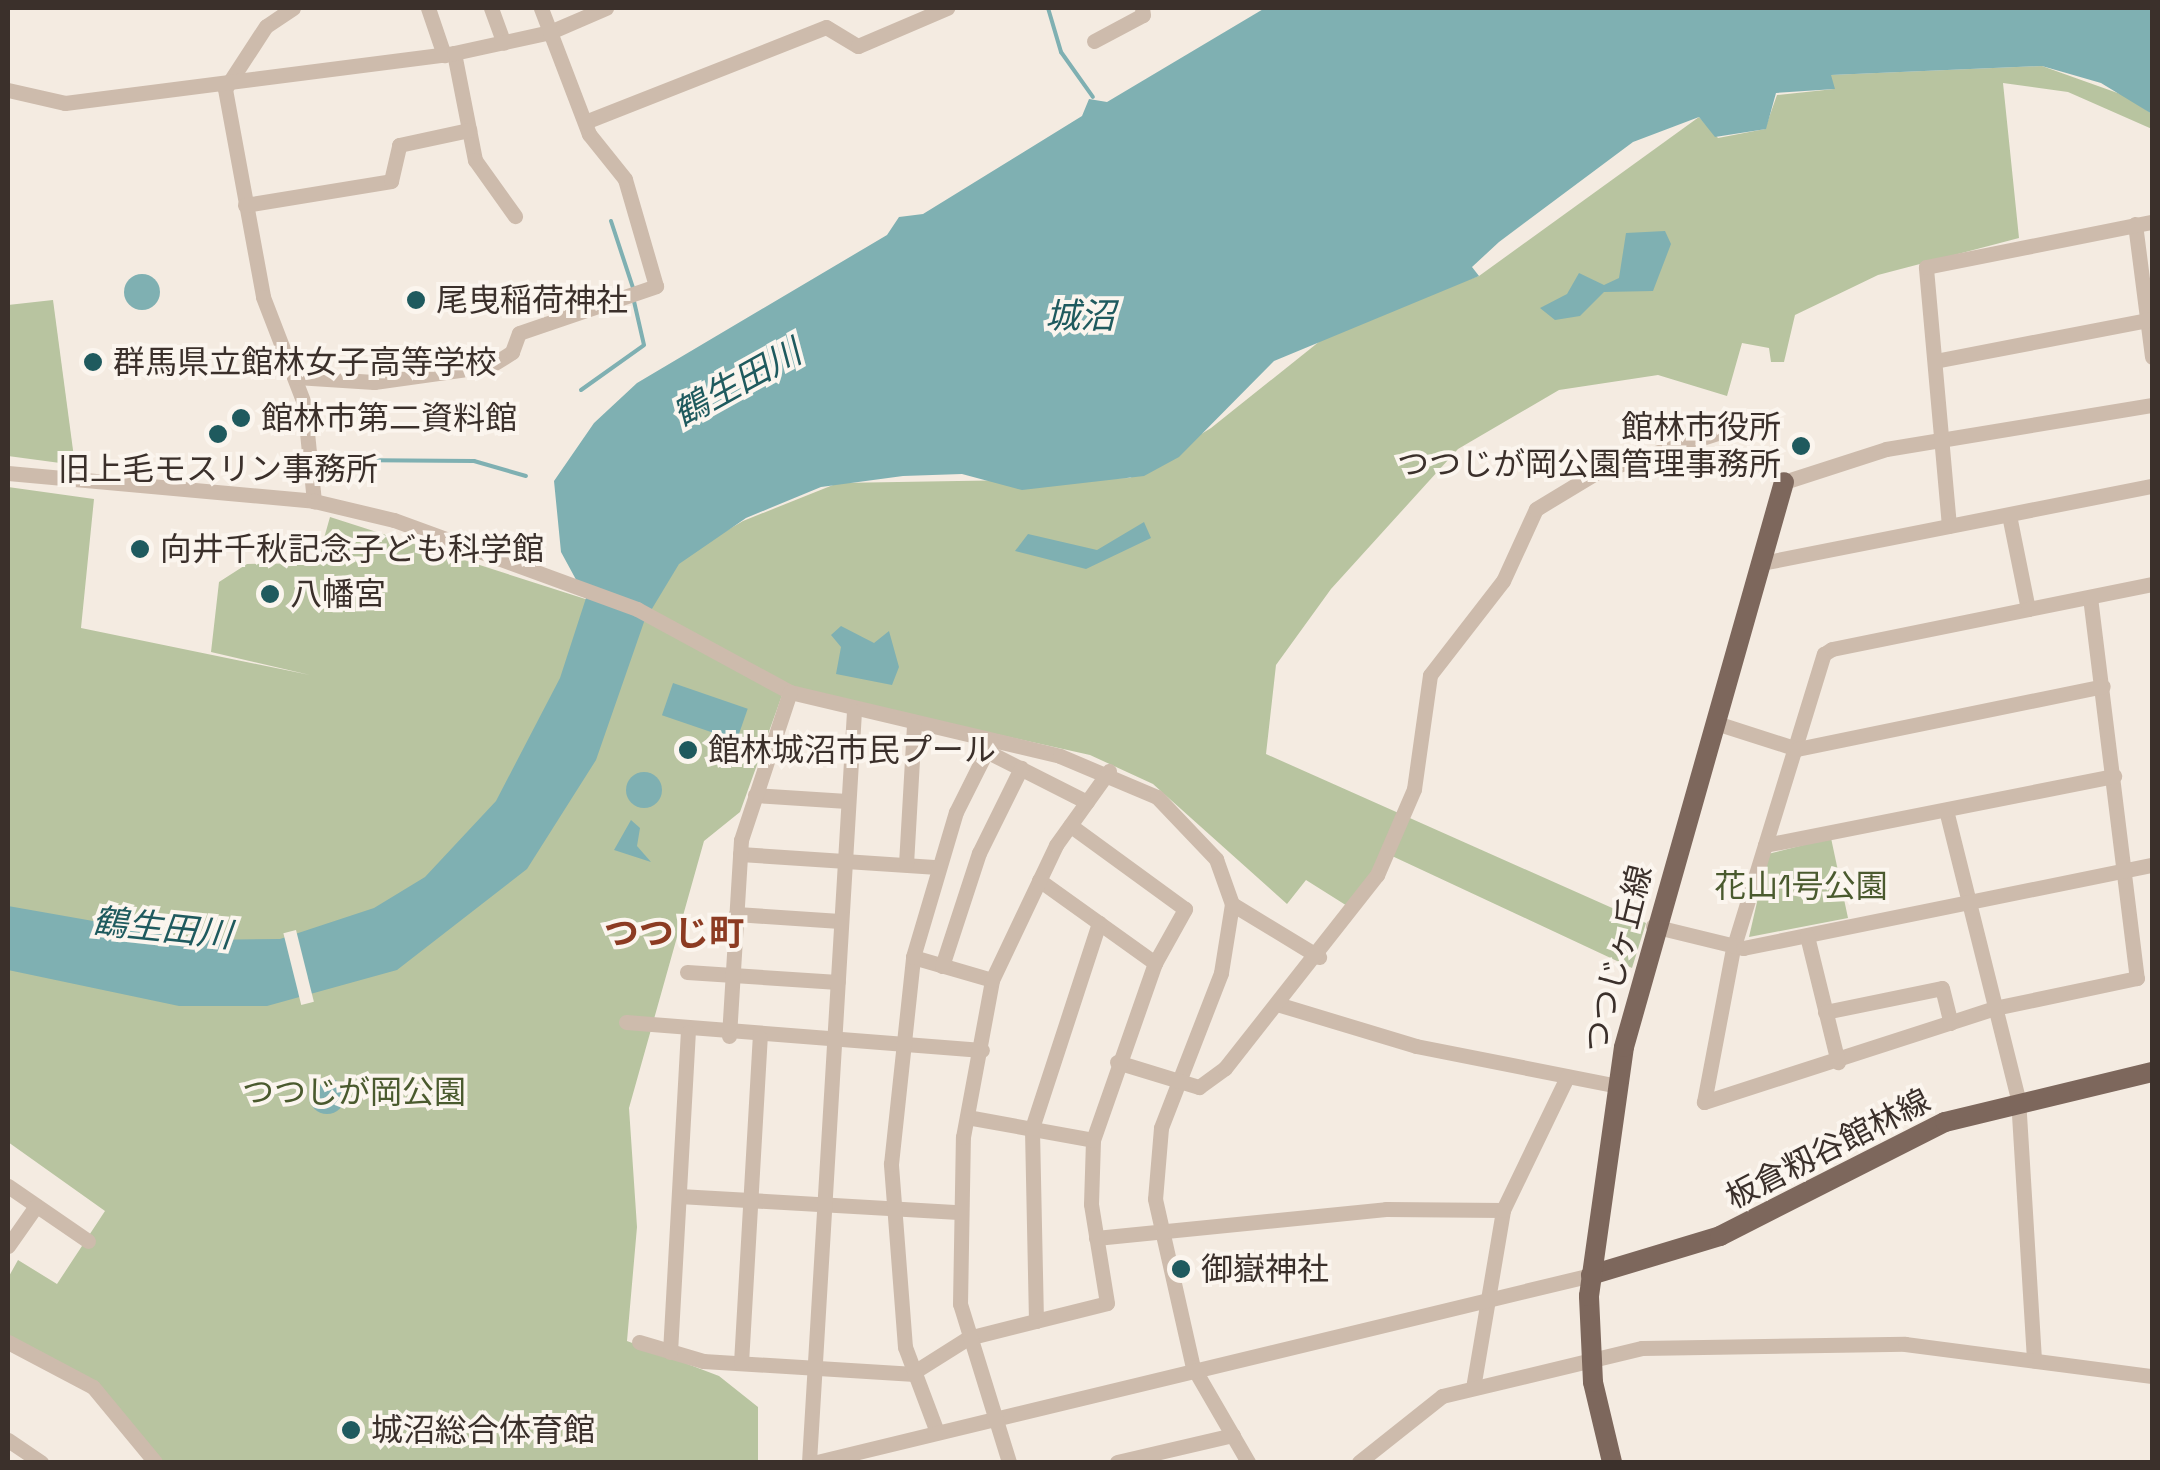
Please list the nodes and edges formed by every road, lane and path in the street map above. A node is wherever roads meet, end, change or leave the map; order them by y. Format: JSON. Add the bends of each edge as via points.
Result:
{"nodes":[{"id":1,"x":293,"y":8,"type":"edge"},
{"id":2,"x":428,"y":8,"type":"edge"},
{"id":3,"x":491,"y":8,"type":"edge"},
{"id":4,"x":541,"y":8,"type":"edge"},
{"id":5,"x":606,"y":8,"type":"edge"},
{"id":6,"x":947,"y":8,"type":"edge"},
{"id":7,"x":1142,"y":8,"type":"edge"},
{"id":8,"x":550,"y":32,"type":"junction"},
{"id":9,"x":1094,"y":41,"type":"dead end"},
{"id":10,"x":504,"y":43,"type":"junction"},
{"id":11,"x":449,"y":54,"type":"junction"},
{"id":12,"x":227,"y":82,"type":"junction"},
{"id":13,"x":8,"y":90,"type":"edge"},
{"id":14,"x":585,"y":122,"type":"junction"},
{"id":15,"x":469,"y":130,"type":"junction"},
{"id":16,"x":245,"y":206,"type":"junction"},
{"id":17,"x":515,"y":216,"type":"dead end"},
{"id":18,"x":2144,"y":223,"type":"edge"},
{"id":19,"x":2150,"y":319,"type":"edge"},
{"id":20,"x":2152,"y":357,"type":"edge"},
{"id":21,"x":1940,"y":360,"type":"junction"},
{"id":22,"x":296,"y":377,"type":"junction"},
{"id":23,"x":2152,"y":405,"type":"edge"},
{"id":24,"x":1718,"y":432,"type":"dead end"},
{"id":25,"x":1944,"y":446,"type":"junction"},
{"id":26,"x":8,"y":473,"type":"edge"},
{"id":27,"x":1784,"y":482,"type":"joint"},
{"id":28,"x":2152,"y":486,"type":"edge"},
{"id":29,"x":314,"y":501,"type":"junction"},
{"id":30,"x":2009,"y":515,"type":"junction"},
{"id":31,"x":1949,"y":526,"type":"junction"},
{"id":32,"x":1767,"y":562,"type":"junction"},
{"id":33,"x":2152,"y":584,"type":"edge"},
{"id":34,"x":2090,"y":596,"type":"junction"},
{"id":35,"x":2028,"y":609,"type":"junction"},
{"id":36,"x":2103,"y":686,"type":"junction"},
{"id":37,"x":790,"y":692,"type":"junction"},
{"id":38,"x":854,"y":712,"type":"junction"},
{"id":39,"x":1716,"y":723,"type":"junction"},
{"id":40,"x":914,"y":726,"type":"junction"},
{"id":41,"x":988,"y":747,"type":"junction"},
{"id":42,"x":1796,"y":749,"type":"junction"},
{"id":43,"x":1020,"y":768,"type":"junction"},
{"id":44,"x":1109,"y":771,"type":"junction"},
{"id":45,"x":2114,"y":776,"type":"junction"},
{"id":46,"x":755,"y":795,"type":"junction"},
{"id":47,"x":846,"y":801,"type":"junction"},
{"id":48,"x":1087,"y":802,"type":"junction"},
{"id":49,"x":1946,"y":810,"type":"junction"},
{"id":50,"x":1070,"y":825,"type":"junction"},
{"id":51,"x":1765,"y":846,"type":"junction"},
{"id":52,"x":740,"y":854,"type":"junction"},
{"id":53,"x":844,"y":860,"type":"junction"},
{"id":54,"x":906,"y":864,"type":"junction"},
{"id":55,"x":2152,"y":865,"type":"edge"},
{"id":56,"x":938,"y":867,"type":"junction"},
{"id":57,"x":2126,"y":870,"type":"junction"},
{"id":58,"x":1039,"y":880,"type":"junction"},
{"id":59,"x":1970,"y":903,"type":"junction"},
{"id":60,"x":1232,"y":904,"type":"junction"},
{"id":61,"x":736,"y":914,"type":"junction"},
{"id":62,"x":840,"y":921,"type":"junction"},
{"id":63,"x":1099,"y":923,"type":"junction"},
{"id":64,"x":1653,"y":926,"type":"junction"},
{"id":65,"x":1807,"y":936,"type":"junction"},
{"id":66,"x":1733,"y":949,"type":"junction"},
{"id":67,"x":913,"y":957,"type":"junction"},
{"id":68,"x":1319,"y":957,"type":"junction"},
{"id":69,"x":1155,"y":963,"type":"junction"},
{"id":70,"x":942,"y":966,"type":"junction"},
{"id":71,"x":686,"y":972,"type":"dead end"},
{"id":72,"x":732,"y":974,"type":"junction"},
{"id":73,"x":992,"y":980,"type":"junction"},
{"id":74,"x":838,"y":982,"type":"junction"},
{"id":75,"x":1277,"y":1004,"type":"junction"},
{"id":76,"x":1995,"y":1008,"type":"junction"},
{"id":77,"x":1826,"y":1012,"type":"junction"},
{"id":78,"x":626,"y":1022,"type":"dead end"},
{"id":79,"x":1951,"y":1023,"type":"junction"},
{"id":80,"x":688,"y":1033,"type":"junction"},
{"id":81,"x":729,"y":1036,"type":"junction"},
{"id":82,"x":760,"y":1038,"type":"junction"},
{"id":83,"x":834,"y":1041,"type":"junction"},
{"id":84,"x":900,"y":1046,"type":"junction"},
{"id":85,"x":982,"y":1050,"type":"junction"},
{"id":86,"x":1117,"y":1062,"type":"junction"},
{"id":87,"x":1838,"y":1062,"type":"junction"},
{"id":88,"x":2152,"y":1072,"type":"edge"},
{"id":89,"x":1566,"y":1077,"type":"junction"},
{"id":90,"x":1178,"y":1081,"type":"junction"},
{"id":91,"x":1618,"y":1086,"type":"junction"},
{"id":92,"x":2018,"y":1098,"type":"junction"},
{"id":93,"x":967,"y":1117,"type":"junction"},
{"id":94,"x":1032,"y":1128,"type":"junction"},
{"id":95,"x":1093,"y":1140,"type":"junction"},
{"id":96,"x":8,"y":1186,"type":"edge"},
{"id":97,"x":679,"y":1196,"type":"junction"},
{"id":98,"x":751,"y":1201,"type":"junction"},
{"id":99,"x":823,"y":1205,"type":"junction"},
{"id":100,"x":36,"y":1206,"type":"junction"},
{"id":101,"x":892,"y":1208,"type":"junction"},
{"id":102,"x":1503,"y":1210,"type":"junction"},
{"id":103,"x":959,"y":1212,"type":"junction"},
{"id":104,"x":1159,"y":1226,"type":"junction"},
{"id":105,"x":1096,"y":1238,"type":"junction"},
{"id":106,"x":88,"y":1241,"type":"dead end"},
{"id":107,"x":8,"y":1246,"type":"edge"},
{"id":108,"x":1591,"y":1275,"type":"junction"},
{"id":109,"x":1481,"y":1298,"type":"junction"},
{"id":110,"x":1036,"y":1321,"type":"junction"},
{"id":111,"x":968,"y":1338,"type":"junction"},
{"id":112,"x":8,"y":1342,"type":"edge"},
{"id":113,"x":639,"y":1342,"type":"dead end"},
{"id":114,"x":670,"y":1352,"type":"junction"},
{"id":115,"x":1590,"y":1356,"type":"junction"},
{"id":116,"x":2034,"y":1361,"type":"junction"},
{"id":117,"x":741,"y":1364,"type":"junction"},
{"id":118,"x":1193,"y":1367,"type":"junction"},
{"id":119,"x":814,"y":1369,"type":"junction"},
{"id":120,"x":914,"y":1373,"type":"junction"},
{"id":121,"x":2152,"y":1376,"type":"edge"},
{"id":122,"x":1473,"y":1388,"type":"junction"},
{"id":123,"x":998,"y":1417,"type":"junction"},
{"id":124,"x":937,"y":1432,"type":"junction"},
{"id":125,"x":1233,"y":1435,"type":"junction"},
{"id":126,"x":8,"y":1440,"type":"edge"},
{"id":127,"x":1166,"y":1456,"type":"edge"},
{"id":128,"x":41,"y":1462,"type":"edge"},
{"id":129,"x":154,"y":1462,"type":"edge"},
{"id":130,"x":813,"y":1462,"type":"edge"},
{"id":131,"x":1009,"y":1462,"type":"edge"},
{"id":132,"x":1116,"y":1462,"type":"edge"},
{"id":133,"x":1248,"y":1462,"type":"edge"},
{"id":134,"x":1360,"y":1462,"type":"edge"},
{"id":135,"x":1612,"y":1462,"type":"edge"}],
"edges":[{"from":1,"to":12,"type":"street","via":[[266,26]]},
{"from":2,"to":11,"type":"street"},
{"from":3,"to":10,"type":"street"},
{"from":4,"to":8,"type":"street"},
{"from":5,"to":8,"type":"street"},
{"from":6,"to":14,"type":"street","via":[[858,46],[826,26]]},
{"from":7,"to":9,"type":"street","via":[[1143,16]]},
{"from":8,"to":10,"type":"street"},
{"from":8,"to":14,"type":"street"},
{"from":10,"to":11,"type":"street"},
{"from":11,"to":12,"type":"street"},
{"from":11,"to":15,"type":"street"},
{"from":12,"to":13,"type":"street","via":[[65,103]]},
{"from":12,"to":16,"type":"street"},
{"from":14,"to":22,"type":"street","via":[[625,179],[657,279],[652,290],[519,333],[512,352],[490,366],[384,382]]},
{"from":15,"to":16,"type":"street","via":[[398,145],[391,181]]},
{"from":15,"to":17,"type":"street","via":[[475,160]]},
{"from":16,"to":22,"type":"street","via":[[263,297]]},
{"from":18,"to":19,"type":"street"},
{"from":18,"to":21,"type":"street","via":[[1926,267]]},
{"from":19,"to":20,"type":"street"},
{"from":19,"to":21,"type":"street"},
{"from":21,"to":25,"type":"street"},
{"from":22,"to":29,"type":"street"},
{"from":23,"to":25,"type":"street"},
{"from":24,"to":68,"type":"street","via":[[1597,472],[1536,509],[1502,580],[1430,675],[1414,788],[1396,834]]},
{"from":25,"to":27,"type":"street","via":[[1824,463]]},
{"from":25,"to":31,"type":"street"},
{"from":26,"to":29,"type":"street"},
{"from":27,"to":32,"type":"main road","name":"つつじヶ丘線"},
{"from":28,"to":30,"type":"street"},
{"from":29,"to":37,"type":"street","via":[[561,579],[670,626]]},
{"from":30,"to":31,"type":"street"},
{"from":30,"to":35,"type":"street"},
{"from":31,"to":32,"type":"street"},
{"from":32,"to":39,"type":"main road","name":"つつじヶ丘線"},
{"from":33,"to":34,"type":"street"},
{"from":34,"to":35,"type":"street"},
{"from":34,"to":36,"type":"street"},
{"from":35,"to":42,"type":"street","via":[[1832,649]]},
{"from":36,"to":42,"type":"street"},
{"from":36,"to":45,"type":"street"},
{"from":37,"to":38,"type":"street"},
{"from":37,"to":46,"type":"street"},
{"from":38,"to":40,"type":"street"},
{"from":38,"to":47,"type":"street"},
{"from":39,"to":42,"type":"street"},
{"from":39,"to":64,"type":"main road","name":"つつじヶ丘線"},
{"from":40,"to":41,"type":"street"},
{"from":40,"to":54,"type":"street"},
{"from":41,"to":43,"type":"street"},
{"from":41,"to":44,"type":"street"},
{"from":41,"to":56,"type":"street"},
{"from":42,"to":51,"type":"street"},
{"from":43,"to":48,"type":"street"},
{"from":43,"to":70,"type":"street","via":[[979,853]]},
{"from":44,"to":48,"type":"street"},
{"from":44,"to":60,"type":"street","via":[[1191,828],[1216,859]]},
{"from":45,"to":49,"type":"street"},
{"from":45,"to":57,"type":"street"},
{"from":46,"to":47,"type":"street"},
{"from":46,"to":52,"type":"street"},
{"from":47,"to":53,"type":"street"},
{"from":48,"to":50,"type":"street"},
{"from":49,"to":51,"type":"street"},
{"from":49,"to":59,"type":"street"},
{"from":50,"to":58,"type":"street"},
{"from":50,"to":69,"type":"street","via":[[1185,909]]},
{"from":51,"to":66,"type":"street"},
{"from":52,"to":53,"type":"street"},
{"from":52,"to":61,"type":"street"},
{"from":53,"to":54,"type":"street"},
{"from":53,"to":62,"type":"street"},
{"from":54,"to":56,"type":"street"},
{"from":55,"to":57,"type":"street"},
{"from":56,"to":67,"type":"street"},
{"from":57,"to":59,"type":"street"},
{"from":57,"to":76,"type":"street","via":[[2138,978]]},
{"from":58,"to":63,"type":"street"},
{"from":58,"to":73,"type":"street"},
{"from":59,"to":65,"type":"street"},
{"from":59,"to":76,"type":"street"},
{"from":60,"to":68,"type":"street"},
{"from":60,"to":90,"type":"street","via":[[1226,958]]},
{"from":61,"to":62,"type":"street"},
{"from":61,"to":72,"type":"street"},
{"from":62,"to":74,"type":"street"},
{"from":63,"to":69,"type":"street"},
{"from":63,"to":94,"type":"street"},
{"from":64,"to":66,"type":"street"},
{"from":64,"to":91,"type":"main road","name":"つつじヶ丘線"},
{"from":65,"to":66,"type":"street"},
{"from":65,"to":77,"type":"street"},
{"from":66,"to":87,"type":"street","via":[[1704,1102]]},
{"from":67,"to":70,"type":"street"},
{"from":67,"to":84,"type":"street"},
{"from":68,"to":75,"type":"street"},
{"from":69,"to":86,"type":"street"},
{"from":70,"to":73,"type":"street"},
{"from":71,"to":72,"type":"street"},
{"from":72,"to":74,"type":"street"},
{"from":72,"to":81,"type":"street"},
{"from":73,"to":85,"type":"street"},
{"from":74,"to":83,"type":"street"},
{"from":75,"to":89,"type":"street","via":[[1416,1046]]},
{"from":75,"to":90,"type":"street","via":[[1224,1068],[1199,1087]]},
{"from":76,"to":79,"type":"street"},
{"from":76,"to":92,"type":"street"},
{"from":77,"to":79,"type":"street","via":[[1942,988]]},
{"from":77,"to":87,"type":"street"},
{"from":78,"to":80,"type":"street"},
{"from":79,"to":87,"type":"street"},
{"from":80,"to":81,"type":"street"},
{"from":80,"to":97,"type":"street"},
{"from":81,"to":82,"type":"street"},
{"from":82,"to":83,"type":"street"},
{"from":82,"to":98,"type":"street"},
{"from":83,"to":84,"type":"street"},
{"from":83,"to":99,"type":"street"},
{"from":84,"to":85,"type":"street"},
{"from":84,"to":101,"type":"street"},
{"from":85,"to":93,"type":"street"},
{"from":86,"to":90,"type":"street"},
{"from":86,"to":95,"type":"street"},
{"from":88,"to":92,"type":"main road","name":"板倉籾谷館林線"},
{"from":89,"to":91,"type":"street"},
{"from":89,"to":102,"type":"street"},
{"from":90,"to":104,"type":"street","via":[[1157,1150]]},
{"from":91,"to":108,"type":"main road","name":"つつじヶ丘線"},
{"from":92,"to":108,"type":"main road","name":"板倉籾谷館林線","via":[[1896,1144],[1720,1236]]},
{"from":92,"to":116,"type":"street"},
{"from":93,"to":94,"type":"street"},
{"from":93,"to":103,"type":"street"},
{"from":94,"to":95,"type":"street"},
{"from":94,"to":110,"type":"street"},
{"from":95,"to":105,"type":"street"},
{"from":96,"to":100,"type":"street"},
{"from":97,"to":98,"type":"street"},
{"from":97,"to":114,"type":"street"},
{"from":98,"to":99,"type":"street"},
{"from":98,"to":117,"type":"street"},
{"from":99,"to":101,"type":"street"},
{"from":99,"to":119,"type":"street"},
{"from":100,"to":106,"type":"street"},
{"from":100,"to":107,"type":"street"},
{"from":101,"to":103,"type":"street"},
{"from":101,"to":120,"type":"street"},
{"from":102,"to":104,"type":"street","via":[[1386,1209]]},
{"from":102,"to":109,"type":"street"},
{"from":103,"to":111,"type":"street"},
{"from":104,"to":105,"type":"street"},
{"from":104,"to":118,"type":"street"},
{"from":105,"to":110,"type":"street","via":[[1107,1303]]},
{"from":108,"to":109,"type":"street"},
{"from":108,"to":115,"type":"main road","name":"つつじヶ丘線"},
{"from":109,"to":118,"type":"street"},
{"from":109,"to":122,"type":"street"},
{"from":110,"to":111,"type":"street"},
{"from":111,"to":120,"type":"street"},
{"from":111,"to":123,"type":"street"},
{"from":112,"to":129,"type":"street","via":[[93,1386]]},
{"from":113,"to":114,"type":"street"},
{"from":114,"to":117,"type":"street"},
{"from":115,"to":116,"type":"street","via":[[1906,1344]]},
{"from":115,"to":122,"type":"street"},
{"from":115,"to":135,"type":"main road","name":"つつじヶ丘線"},
{"from":116,"to":121,"type":"street"},
{"from":117,"to":119,"type":"street"},
{"from":118,"to":123,"type":"street"},
{"from":118,"to":125,"type":"street"},
{"from":119,"to":120,"type":"street"},
{"from":119,"to":130,"type":"street"},
{"from":120,"to":124,"type":"street"},
{"from":122,"to":134,"type":"street","via":[[1431,1401]]},
{"from":123,"to":124,"type":"street"},
{"from":123,"to":131,"type":"street"},
{"from":124,"to":130,"type":"street"},
{"from":125,"to":127,"type":"street"},
{"from":125,"to":133,"type":"street"},
{"from":126,"to":128,"type":"street"},
{"from":127,"to":132,"type":"street"}]}
